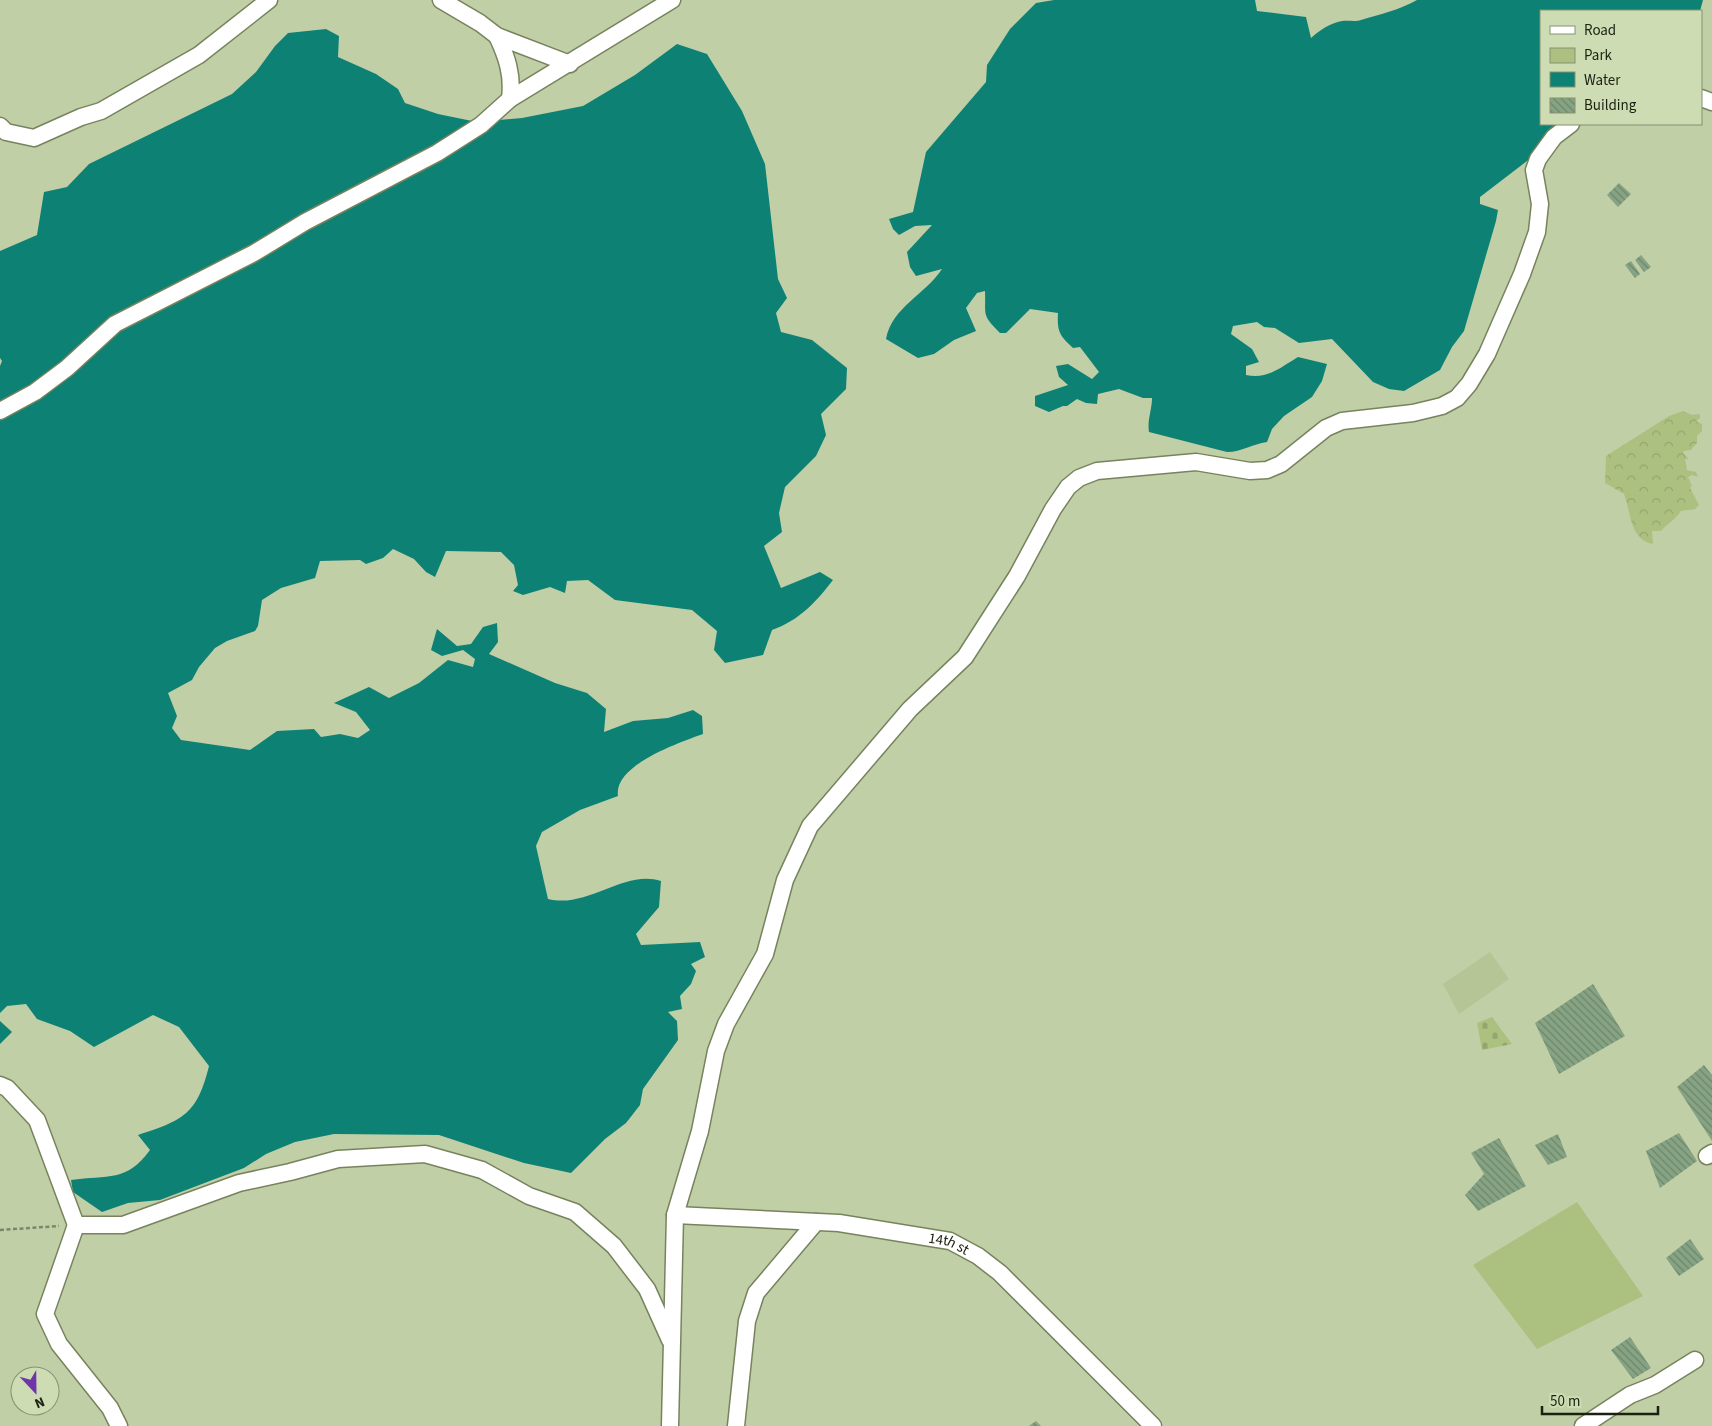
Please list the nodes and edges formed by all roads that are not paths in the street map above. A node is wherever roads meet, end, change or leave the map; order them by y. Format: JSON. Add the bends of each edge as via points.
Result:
{"nodes":[{"id":1,"x":269,"y":0,"type":"edge"},
{"id":2,"x":441,"y":0,"type":"edge"},
{"id":3,"x":672,"y":0,"type":"edge"},
{"id":4,"x":497,"y":36,"type":"junction"},
{"id":5,"x":570,"y":64,"type":"junction"},
{"id":6,"x":510,"y":99,"type":"junction"},
{"id":7,"x":1569,"y":125,"type":"edge"},
{"id":8,"x":0,"y":126,"type":"edge"},
{"id":9,"x":0,"y":411,"type":"edge"},
{"id":10,"x":0,"y":1085,"type":"edge"},
{"id":11,"x":674,"y":1215,"type":"junction"},
{"id":12,"x":816,"y":1222,"type":"junction"},
{"id":13,"x":76,"y":1225,"type":"junction"},
{"id":14,"x":672,"y":1344,"type":"junction"},
{"id":15,"x":1695,"y":1360,"type":"dead end"},
{"id":16,"x":119,"y":1426,"type":"edge"},
{"id":17,"x":670,"y":1426,"type":"edge"},
{"id":18,"x":736,"y":1426,"type":"edge"},
{"id":19,"x":1153,"y":1426,"type":"edge"},
{"id":20,"x":1582,"y":1426,"type":"edge"}],
"edges":[{"from":1,"to":8,"type":"street","via":[[200,55],[102,111],[34,138],[6,132]]},
{"from":2,"to":4,"type":"street","via":[[480,22]]},
{"from":3,"to":5,"type":"street"},
{"from":4,"to":5,"type":"street"},
{"from":4,"to":6,"type":"street","via":[[507,57],[512,81]]},
{"from":5,"to":6,"type":"street"},
{"from":6,"to":9,"type":"street","via":[[481,124],[437,153],[115,324],[67,368],[35,392]]},
{"from":7,"to":11,"type":"street","via":[[1554,137],[1538,159],[1534,170],[1540,204],[1537,232],[1487,354],[1457,398],[1442,406],[1413,413],[1342,421],[1326,428],[1280,464],[1267,470],[1250,471],[1203,462],[1180,463],[1097,471],[1079,478],[1068,487],[965,658],[910,708],[810,826],[785,880],[765,954],[726,1024],[716,1051],[700,1131]]},
{"from":10,"to":13,"type":"street","via":[[7,1088],[37,1120]]},
{"from":11,"to":12,"type":"street","name":"14th st"},
{"from":11,"to":14,"type":"street"},
{"from":12,"to":18,"type":"street","via":[[756,1293],[748,1320]]},
{"from":12,"to":19,"type":"street","name":"14th st","via":[[950,1240],[978,1256],[1000,1273]]},
{"from":13,"to":14,"type":"street","via":[[123,1225],[239,1183],[338,1159],[425,1154],[482,1170],[529,1196],[575,1212],[614,1246],[647,1289]]},
{"from":13,"to":16,"type":"street","via":[[45,1314],[59,1344],[110,1408]]},
{"from":14,"to":17,"type":"street"},
{"from":15,"to":20,"type":"street","via":[[1655,1385],[1630,1395]]}]}
